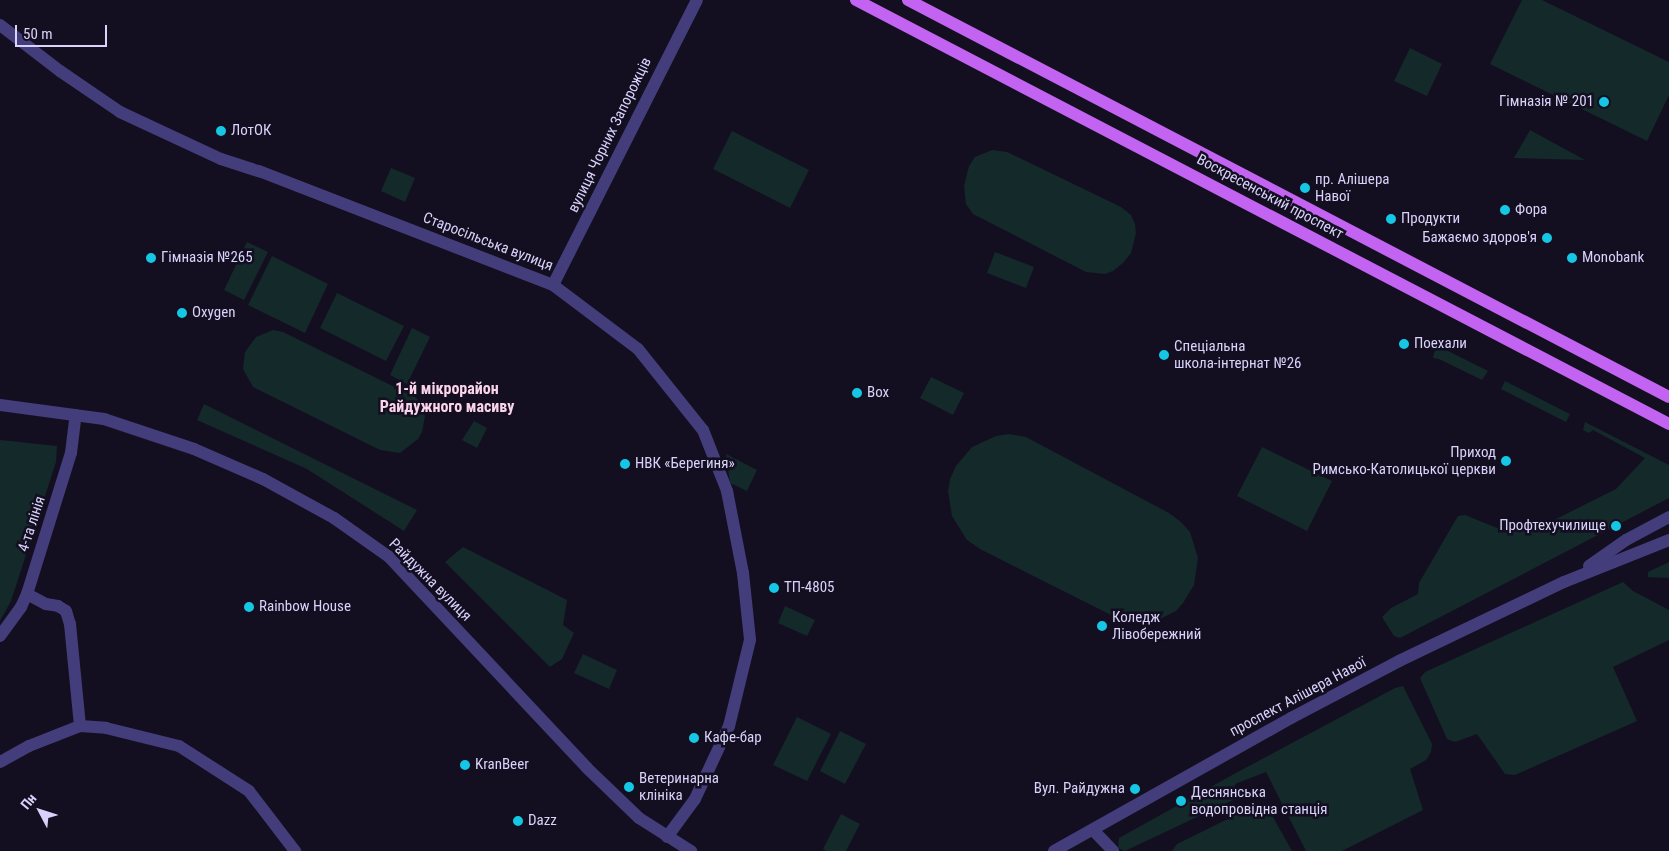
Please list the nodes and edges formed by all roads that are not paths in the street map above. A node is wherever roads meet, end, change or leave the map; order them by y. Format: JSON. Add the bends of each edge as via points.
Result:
{"nodes":[{"id":1,"x":697,"y":0,"type":"edge"},
{"id":2,"x":856,"y":0,"type":"edge"},
{"id":3,"x":908,"y":0,"type":"edge"},
{"id":4,"x":0,"y":25,"type":"edge"},
{"id":5,"x":553,"y":285,"type":"junction"},
{"id":6,"x":1669,"y":397,"type":"edge"},
{"id":7,"x":0,"y":405,"type":"edge"},
{"id":8,"x":76,"y":415,"type":"junction"},
{"id":9,"x":1669,"y":424,"type":"edge"},
{"id":10,"x":1669,"y":517,"type":"edge"},
{"id":11,"x":1669,"y":540,"type":"edge"},
{"id":12,"x":1564,"y":582,"type":"junction"},
{"id":13,"x":27,"y":594,"type":"junction"},
{"id":14,"x":0,"y":636,"type":"edge"},
{"id":15,"x":80,"y":726,"type":"junction"},
{"id":16,"x":0,"y":762,"type":"edge"},
{"id":17,"x":1093,"y":830,"type":"junction"},
{"id":18,"x":667,"y":837,"type":"junction"},
{"id":19,"x":295,"y":851,"type":"edge"},
{"id":20,"x":691,"y":851,"type":"edge"},
{"id":21,"x":1054,"y":851,"type":"edge"},
{"id":22,"x":1113,"y":851,"type":"edge"}],
"edges":[{"from":1,"to":5,"type":"street","name":"вулиця Чорних Запорожців"},
{"from":2,"to":9,"type":"main road","name":"Воскресенський проспект"},
{"from":3,"to":6,"type":"main road","name":"Воскресенський проспект"},
{"from":4,"to":5,"type":"street","name":"Старосільська вулиця","via":[[120,112],[221,159],[260,171]]},
{"from":5,"to":18,"type":"street","name":"Старосільська вулиця","via":[[638,349],[703,430],[727,491],[738,540],[750,640],[730,726],[695,799]]},
{"from":7,"to":8,"type":"street","name":"Райдужна вулиця"},
{"from":8,"to":13,"type":"street","name":"4-та лінія","via":[[71,453]]},
{"from":8,"to":18,"type":"street","name":"Райдужна вулиця","via":[[104,419],[185,446],[263,479],[334,518],[389,557],[594,774],[639,818]]},
{"from":10,"to":12,"type":"street","name":"проспект Алішера Навої","via":[[1626,540]]},
{"from":11,"to":12,"type":"street","name":"проспект Алішера Навої"},
{"from":12,"to":17,"type":"street","name":"проспект Алішера Навої","via":[[1399,661]]},
{"from":13,"to":14,"type":"street","name":"4-та лінія"},
{"from":13,"to":15,"type":"street","via":[[66,611],[71,631]]},
{"from":15,"to":16,"type":"street"},
{"from":15,"to":19,"type":"street","via":[[106,728],[179,746],[249,791]]},
{"from":17,"to":21,"type":"street","name":"проспект Алішера Навої"},
{"from":17,"to":22,"type":"street"},
{"from":18,"to":20,"type":"street","name":"Райдужна вулиця"}]}
